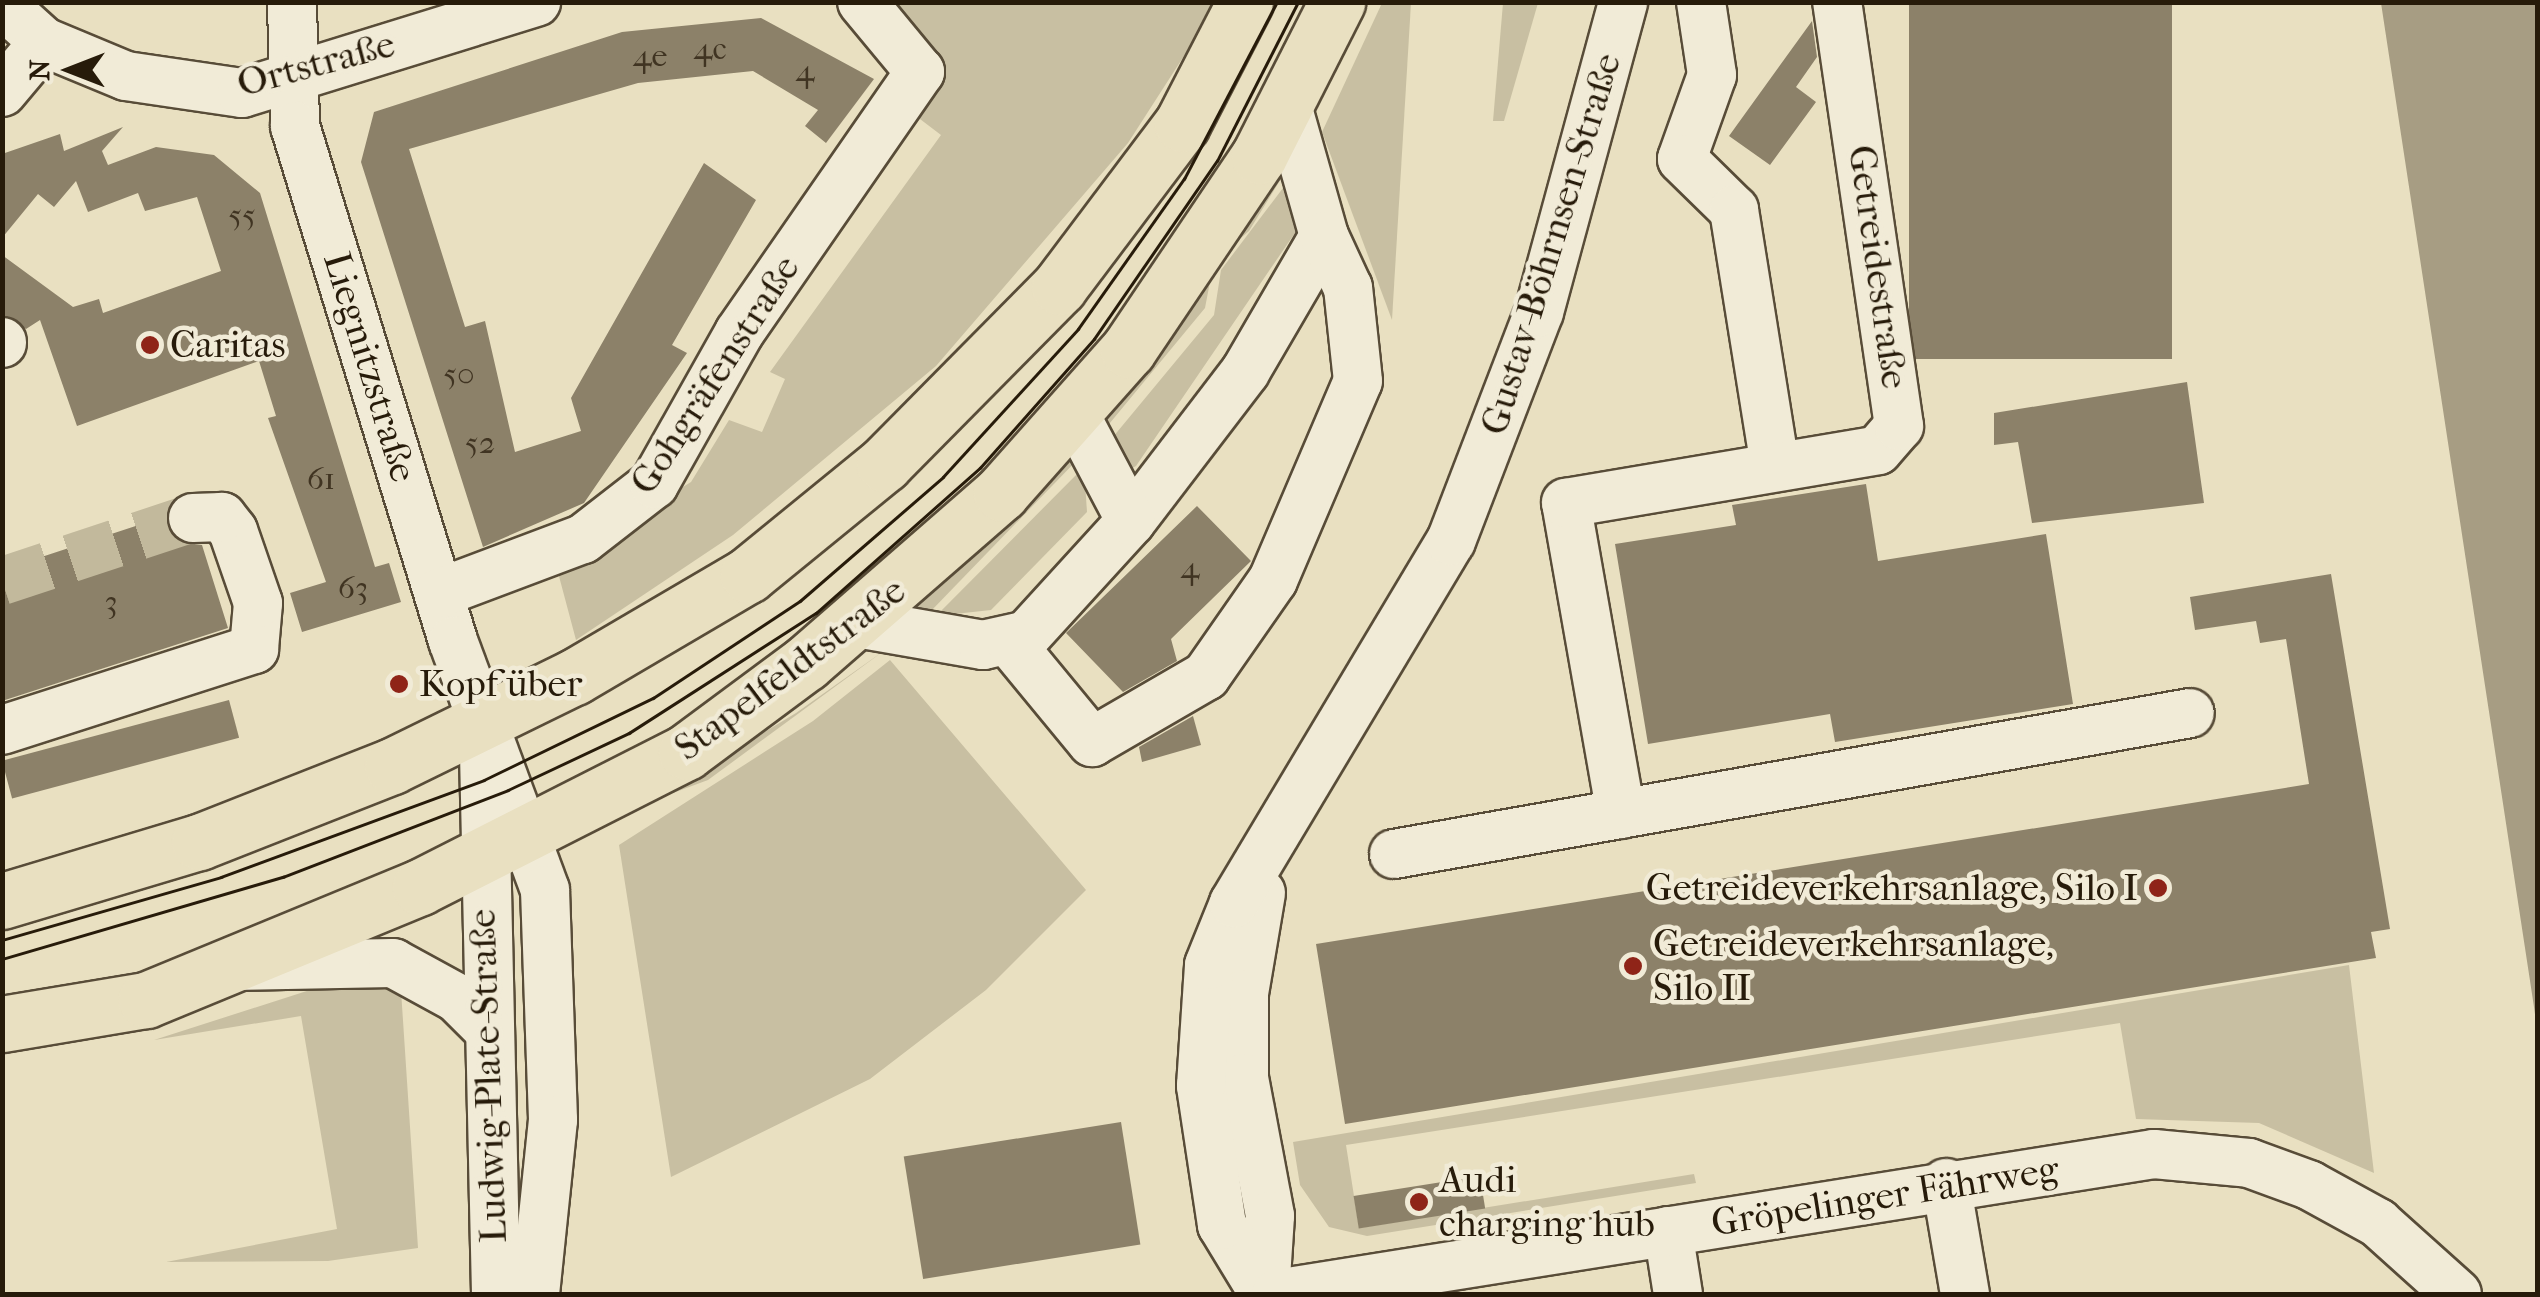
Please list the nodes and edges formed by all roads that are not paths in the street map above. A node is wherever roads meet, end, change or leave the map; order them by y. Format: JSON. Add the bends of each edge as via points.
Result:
{"nodes":[{"id":1,"x":292,"y":2,"type":"edge"},
{"id":2,"x":536,"y":2,"type":"edge"},
{"id":3,"x":862,"y":2,"type":"edge"},
{"id":4,"x":1245,"y":2,"type":"edge"},
{"id":5,"x":1337,"y":2,"type":"edge"},
{"id":6,"x":1623,"y":2,"type":"edge"},
{"id":7,"x":1700,"y":2,"type":"edge"},
{"id":8,"x":1837,"y":2,"type":"edge"},
{"id":9,"x":2,"y":4,"type":"edge"},
{"id":10,"x":44,"y":42,"type":"junction"},
{"id":11,"x":294,"y":77,"type":"junction"},
{"id":12,"x":2,"y":92,"type":"edge"},
{"id":13,"x":1286,"y":102,"type":"junction"},
{"id":14,"x":1324,"y":236,"type":"junction"},
{"id":15,"x":1074,"y":413,"type":"junction"},
{"id":16,"x":1775,"y":467,"type":"junction"},
{"id":17,"x":193,"y":518,"type":"tunnel mouth"},
{"id":18,"x":1131,"y":520,"type":"junction"},
{"id":19,"x":440,"y":593,"type":"junction"},
{"id":20,"x":857,"y":623,"type":"junction"},
{"id":21,"x":1012,"y":645,"type":"junction"},
{"id":22,"x":2190,"y":713,"type":"dead end"},
{"id":23,"x":484,"y":725,"type":"junction"},
{"id":24,"x":2,"y":730,"type":"edge"},
{"id":25,"x":1621,"y":814,"type":"junction"},
{"id":26,"x":503,"y":846,"type":"junction"},
{"id":27,"x":1394,"y":854,"type":"dead end"},
{"id":28,"x":2,"y":901,"type":"edge"},
{"id":29,"x":233,"y":966,"type":"junction"},
{"id":30,"x":2,"y":1024,"type":"edge"},
{"id":31,"x":488,"y":1029,"type":"junction"},
{"id":32,"x":1946,"y":1183,"type":"junction"},
{"id":33,"x":1668,"y":1231,"type":"junction"},
{"id":34,"x":496,"y":1294,"type":"edge"},
{"id":35,"x":535,"y":1294,"type":"edge"},
{"id":36,"x":1264,"y":1294,"type":"edge"},
{"id":37,"x":1276,"y":1294,"type":"edge"},
{"id":38,"x":1678,"y":1294,"type":"edge"},
{"id":39,"x":1965,"y":1294,"type":"edge"},
{"id":40,"x":2457,"y":1294,"type":"edge"}],
"edges":[{"from":1,"to":11,"type":"street","name":"Liegnitzstraße"},
{"from":2,"to":11,"type":"street","name":"Ortstraße"},
{"from":3,"to":19,"type":"street","name":"Gohgräfenstraße","via":[[920,72],[738,332],[654,484],[622,512],[541,558]]},
{"from":4,"to":23,"type":"main road","via":[[1182,124],[1059,287],[884,464],[748,574]]},
{"from":5,"to":13,"type":"main road","name":"Stapelfeldtstraße"},
{"from":6,"to":36,"type":"street","name":"Gustav-Böhrnsen-Straße","via":[[1539,312],[1451,540],[1215,949],[1200,1027],[1222,1225]]},
{"from":7,"to":16,"type":"street","via":[[1712,75],[1682,159],[1734,210]]},
{"from":8,"to":16,"type":"street","name":"Getreidestraße","via":[[1899,426],[1878,450]]},
{"from":9,"to":10,"type":"street","name":"Ortstraße"},
{"from":10,"to":11,"type":"street","name":"Ortstraße","via":[[126,76],[242,93]]},
{"from":10,"to":12,"type":"street"},
{"from":11,"to":19,"type":"street","name":"Liegnitzstraße","via":[[295,126]]},
{"from":13,"to":14,"type":"street"},
{"from":13,"to":15,"type":"main road","name":"Stapelfeldtstraße","via":[[1139,334]]},
{"from":14,"to":18,"type":"street","via":[[1245,372]]},
{"from":14,"to":21,"type":"street","via":[[1348,288],[1358,381],[1273,580],[1206,676],[1092,742]]},
{"from":15,"to":18,"type":"street"},
{"from":15,"to":20,"type":"main road","name":"Stapelfeldtstraße","via":[[1002,493]]},
{"from":16,"to":25,"type":"street","name":"Getreidestraße","via":[[1566,502]]},
{"from":17,"to":24,"type":"street","via":[[222,517],[233,530],[258,603],[254,649]]},
{"from":18,"to":21,"type":"street"},
{"from":19,"to":23,"type":"street","name":"Liegnitzstraße"},
{"from":20,"to":21,"type":"street"},
{"from":20,"to":26,"type":"main road","name":"Stapelfeldtstraße","via":[[686,752]]},
{"from":22,"to":25,"type":"street"},
{"from":23,"to":26,"type":"street","name":"Liegnitzstraße"},
{"from":23,"to":28,"type":"main road","via":[[200,842]]},
{"from":25,"to":27,"type":"street"},
{"from":26,"to":29,"type":"main road","name":"Stapelfeldtstraße"},
{"from":26,"to":31,"type":"street","name":"Ludwig-Plate-Straße"},
{"from":26,"to":35,"type":"street","name":"Ludwig-Plate-Straße","via":[[545,890],[553,1120]]},
{"from":29,"to":30,"type":"main road","name":"Stapelfeldtstraße","via":[[146,1000]]},
{"from":29,"to":31,"type":"street","via":[[393,963],[457,998]]},
{"from":31,"to":34,"type":"street","name":"Ludwig-Plate-Straße"},
{"from":32,"to":33,"type":"street","name":"Gröpelinger Fährweg"},
{"from":32,"to":39,"type":"street"},
{"from":32,"to":40,"type":"street","name":"Gröpelinger Fährweg","via":[[2154,1154],[2249,1163],[2378,1223]]},
{"from":33,"to":37,"type":"street","name":"Gröpelinger Fährweg"},
{"from":33,"to":38,"type":"street"}]}
